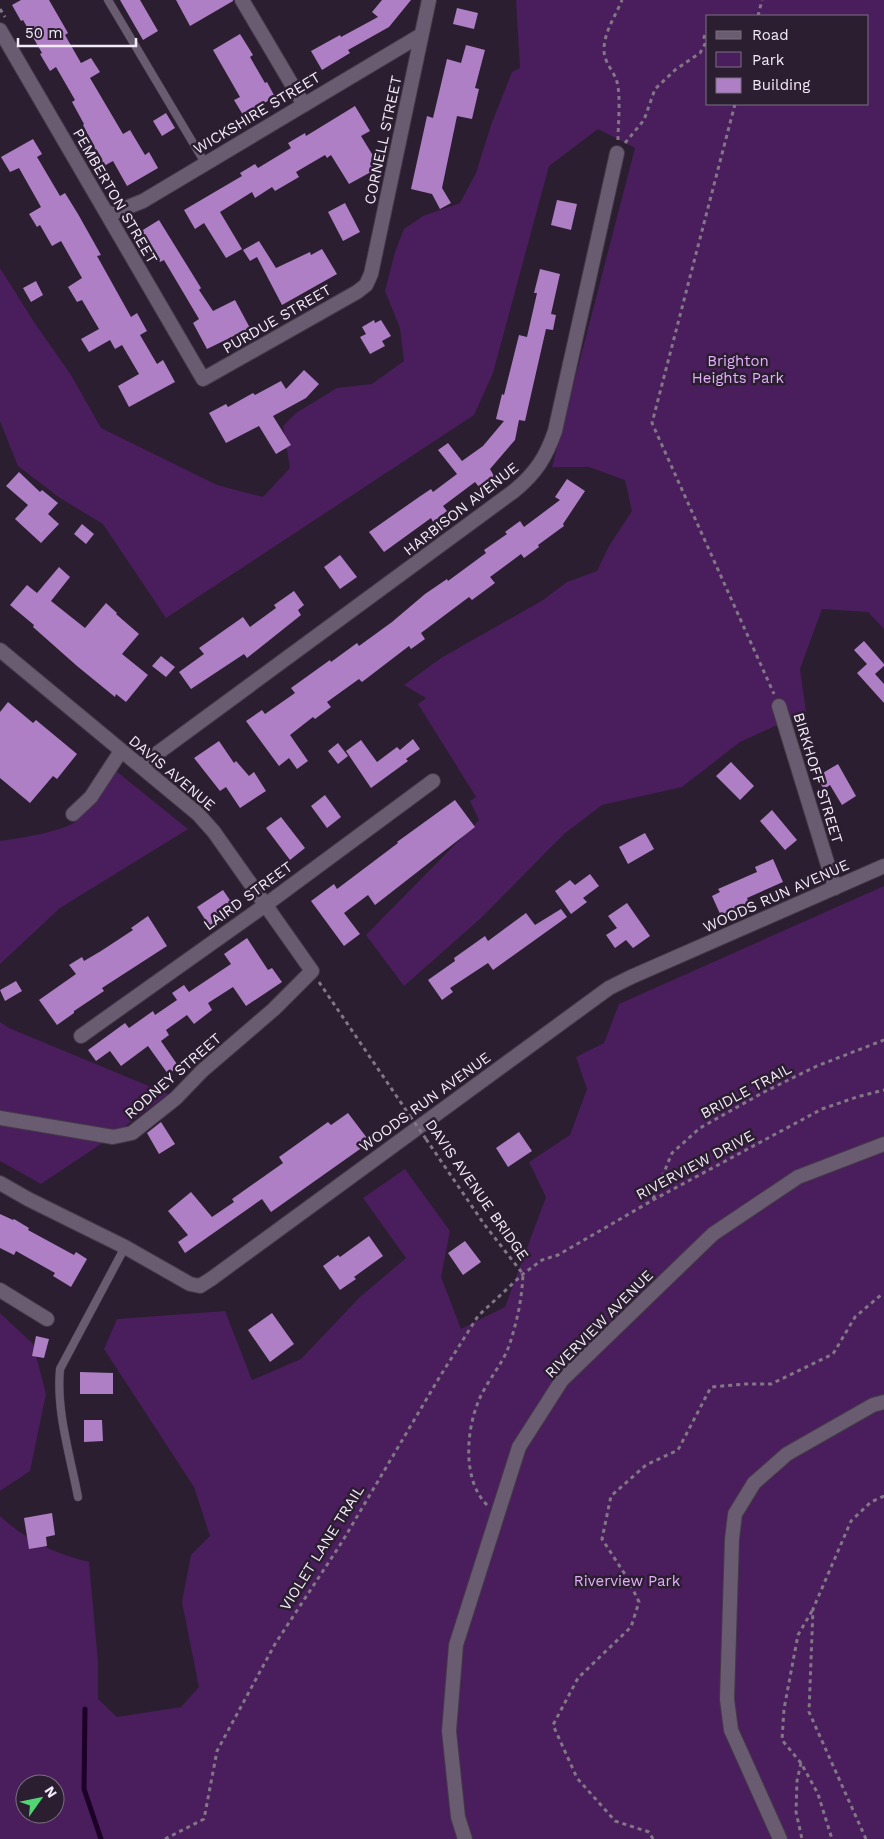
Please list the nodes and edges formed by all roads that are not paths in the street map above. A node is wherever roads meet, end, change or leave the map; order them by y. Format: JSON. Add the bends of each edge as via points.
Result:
{"nodes":[{"id":1,"x":108,"y":0,"type":"edge"},
{"id":2,"x":242,"y":0,"type":"edge"},
{"id":3,"x":429,"y":0,"type":"edge"},
{"id":4,"x":0,"y":30,"type":"edge"},
{"id":5,"x":422,"y":35,"type":"junction"},
{"id":6,"x":304,"y":105,"type":"junction"},
{"id":7,"x":617,"y":153,"type":"road end"},
{"id":8,"x":205,"y":163,"type":"junction"},
{"id":9,"x":108,"y":215,"type":"junction"},
{"id":10,"x":366,"y":285,"type":"joint"},
{"id":11,"x":203,"y":379,"type":"joint"},
{"id":12,"x":0,"y":650,"type":"edge"},
{"id":13,"x":779,"y":706,"type":"road end"},
{"id":14,"x":121,"y":751,"type":"junction"},
{"id":15,"x":140,"y":766,"type":"junction"},
{"id":16,"x":433,"y":781,"type":"dead end"},
{"id":17,"x":72,"y":814,"type":"dead end"},
{"id":18,"x":884,"y":866,"type":"edge"},
{"id":19,"x":835,"y":888,"type":"junction"},
{"id":20,"x":264,"y":906,"type":"junction"},
{"id":21,"x":312,"y":971,"type":"joint"},
{"id":22,"x":81,"y":1036,"type":"dead end"},
{"id":23,"x":0,"y":1118,"type":"edge"},
{"id":24,"x":884,"y":1144,"type":"edge"},
{"id":25,"x":0,"y":1183,"type":"edge"},
{"id":26,"x":124,"y":1247,"type":"junction"},
{"id":27,"x":0,"y":1290,"type":"edge"},
{"id":28,"x":47,"y":1319,"type":"dead end"},
{"id":29,"x":884,"y":1402,"type":"edge"},
{"id":30,"x":78,"y":1497,"type":"dead end"},
{"id":31,"x":465,"y":1839,"type":"edge"},
{"id":32,"x":780,"y":1839,"type":"edge"}],
"edges":[{"from":1,"to":8,"type":"lane"},
{"from":2,"to":6,"type":"street"},
{"from":3,"to":5,"type":"street","name":"CORNELL STREET"},
{"from":4,"to":9,"type":"street","name":"PEMBERTON STREET"},
{"from":5,"to":6,"type":"street","name":"WICKSHIRE STREET"},
{"from":5,"to":10,"type":"street","name":"CORNELL STREET"},
{"from":6,"to":8,"type":"street","name":"WICKSHIRE STREET"},
{"from":7,"to":15,"type":"street","name":"HARBISON AVENUE","via":[[555,431],[537,469],[514,491]]},
{"from":8,"to":9,"type":"street","name":"WICKSHIRE STREET","via":[[142,201]]},
{"from":9,"to":11,"type":"street","name":"PEMBERTON STREET"},
{"from":10,"to":11,"type":"street","name":"PURDUE STREET"},
{"from":12,"to":14,"type":"street","name":"DAVIS AVENUE"},
{"from":13,"to":19,"type":"street","name":"BIRKHOFF STREET"},
{"from":14,"to":15,"type":"street","name":"DAVIS AVENUE"},
{"from":14,"to":17,"type":"street","via":[[91,797]]},
{"from":15,"to":20,"type":"street","name":"DAVIS AVENUE","via":[[214,832]]},
{"from":16,"to":20,"type":"street","name":"LAIRD STREET"},
{"from":18,"to":19,"type":"street","name":"WOODS RUN AVENUE"},
{"from":19,"to":26,"type":"street","name":"WOODS RUN AVENUE","via":[[609,988],[200,1286],[190,1284]]},
{"from":20,"to":21,"type":"street","name":"DAVIS AVENUE"},
{"from":20,"to":22,"type":"street","name":"LAIRD STREET"},
{"from":21,"to":23,"type":"street","name":"RODNEY STREET","via":[[176,1098],[132,1133],[112,1137]]},
{"from":24,"to":31,"type":"street","name":"RIVERVIEW AVENUE","via":[[798,1177],[713,1234],[562,1380],[519,1447],[456,1644],[449,1731],[458,1817]]},
{"from":25,"to":26,"type":"street","name":"WOODS RUN AVENUE"},
{"from":26,"to":30,"type":"lane","via":[[60,1369],[60,1407]]},
{"from":27,"to":28,"type":"street"},
{"from":29,"to":32,"type":"street","via":[[873,1405],[787,1454],[754,1483],[735,1514],[727,1699],[731,1730]]}]}
